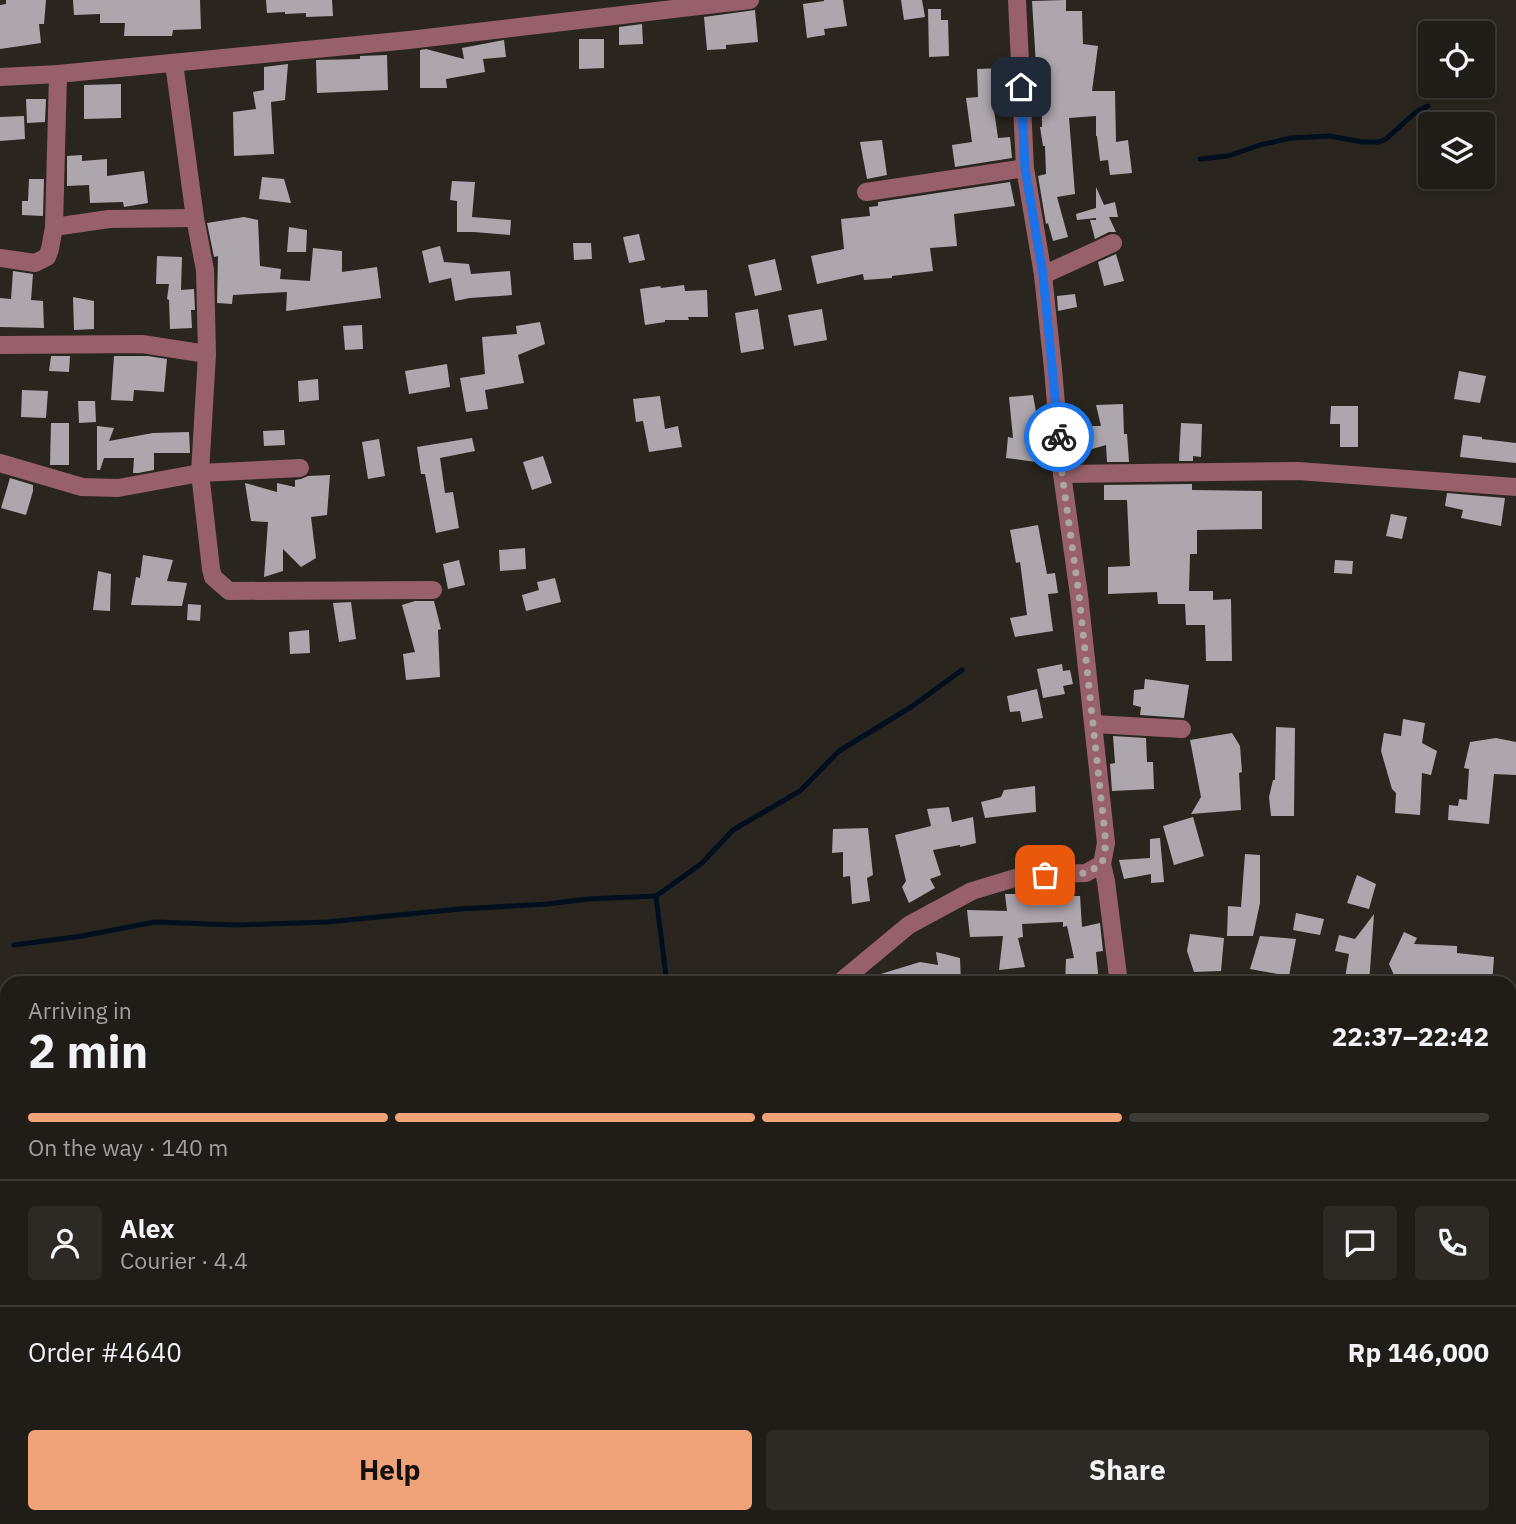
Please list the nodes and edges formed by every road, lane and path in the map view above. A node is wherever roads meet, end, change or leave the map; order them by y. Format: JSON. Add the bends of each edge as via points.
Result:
{"nodes":[{"id":1,"x":750,"y":0,"type":"edge"},
{"id":2,"x":1017,"y":0,"type":"edge"},
{"id":3,"x":174,"y":63,"type":"junction"},
{"id":4,"x":58,"y":74,"type":"junction"},
{"id":5,"x":0,"y":77,"type":"edge"},
{"id":6,"x":1025,"y":168,"type":"junction"},
{"id":7,"x":866,"y":192,"type":"dead end"},
{"id":8,"x":195,"y":218,"type":"junction"},
{"id":9,"x":54,"y":227,"type":"junction"},
{"id":10,"x":1113,"y":243,"type":"dead end"},
{"id":11,"x":0,"y":258,"type":"edge"},
{"id":12,"x":1043,"y":275,"type":"junction"},
{"id":13,"x":0,"y":345,"type":"edge"},
{"id":14,"x":207,"y":354,"type":"junction"},
{"id":15,"x":0,"y":463,"type":"edge"},
{"id":16,"x":300,"y":468,"type":"dead end"},
{"id":17,"x":200,"y":474,"type":"junction"},
{"id":18,"x":1062,"y":474,"type":"junction"},
{"id":19,"x":1516,"y":487,"type":"edge"},
{"id":20,"x":433,"y":590,"type":"dead end"},
{"id":21,"x":1094,"y":724,"type":"junction"},
{"id":22,"x":1182,"y":729,"type":"dead end"},
{"id":23,"x":1102,"y":864,"type":"junction"},
{"id":24,"x":848,"y":976,"type":"edge"},
{"id":25,"x":1118,"y":976,"type":"edge"}],
"edges":[{"from":1,"to":3,"type":"street"},
{"from":2,"to":6,"type":"street"},
{"from":3,"to":4,"type":"street"},
{"from":3,"to":8,"type":"street"},
{"from":4,"to":5,"type":"street"},
{"from":4,"to":9,"type":"street"},
{"from":6,"to":7,"type":"street"},
{"from":6,"to":12,"type":"street"},
{"from":8,"to":9,"type":"street","via":[[109,219]]},
{"from":8,"to":14,"type":"street","via":[[205,270]]},
{"from":9,"to":11,"type":"street","via":[[47,257],[41,261]]},
{"from":10,"to":12,"type":"street"},
{"from":12,"to":18,"type":"street"},
{"from":13,"to":14,"type":"street","via":[[142,344]]},
{"from":14,"to":17,"type":"street"},
{"from":15,"to":17,"type":"street","via":[[82,487],[118,488]]},
{"from":16,"to":17,"type":"street"},
{"from":17,"to":20,"type":"street","via":[[211,569],[213,577],[229,591]]},
{"from":18,"to":19,"type":"street","via":[[1298,471]]},
{"from":18,"to":21,"type":"street"},
{"from":21,"to":22,"type":"street"},
{"from":21,"to":23,"type":"street","via":[[1106,844]]},
{"from":23,"to":24,"type":"street","via":[[1086,873],[1025,875],[972,891],[909,925]]},
{"from":23,"to":25,"type":"street"}]}
